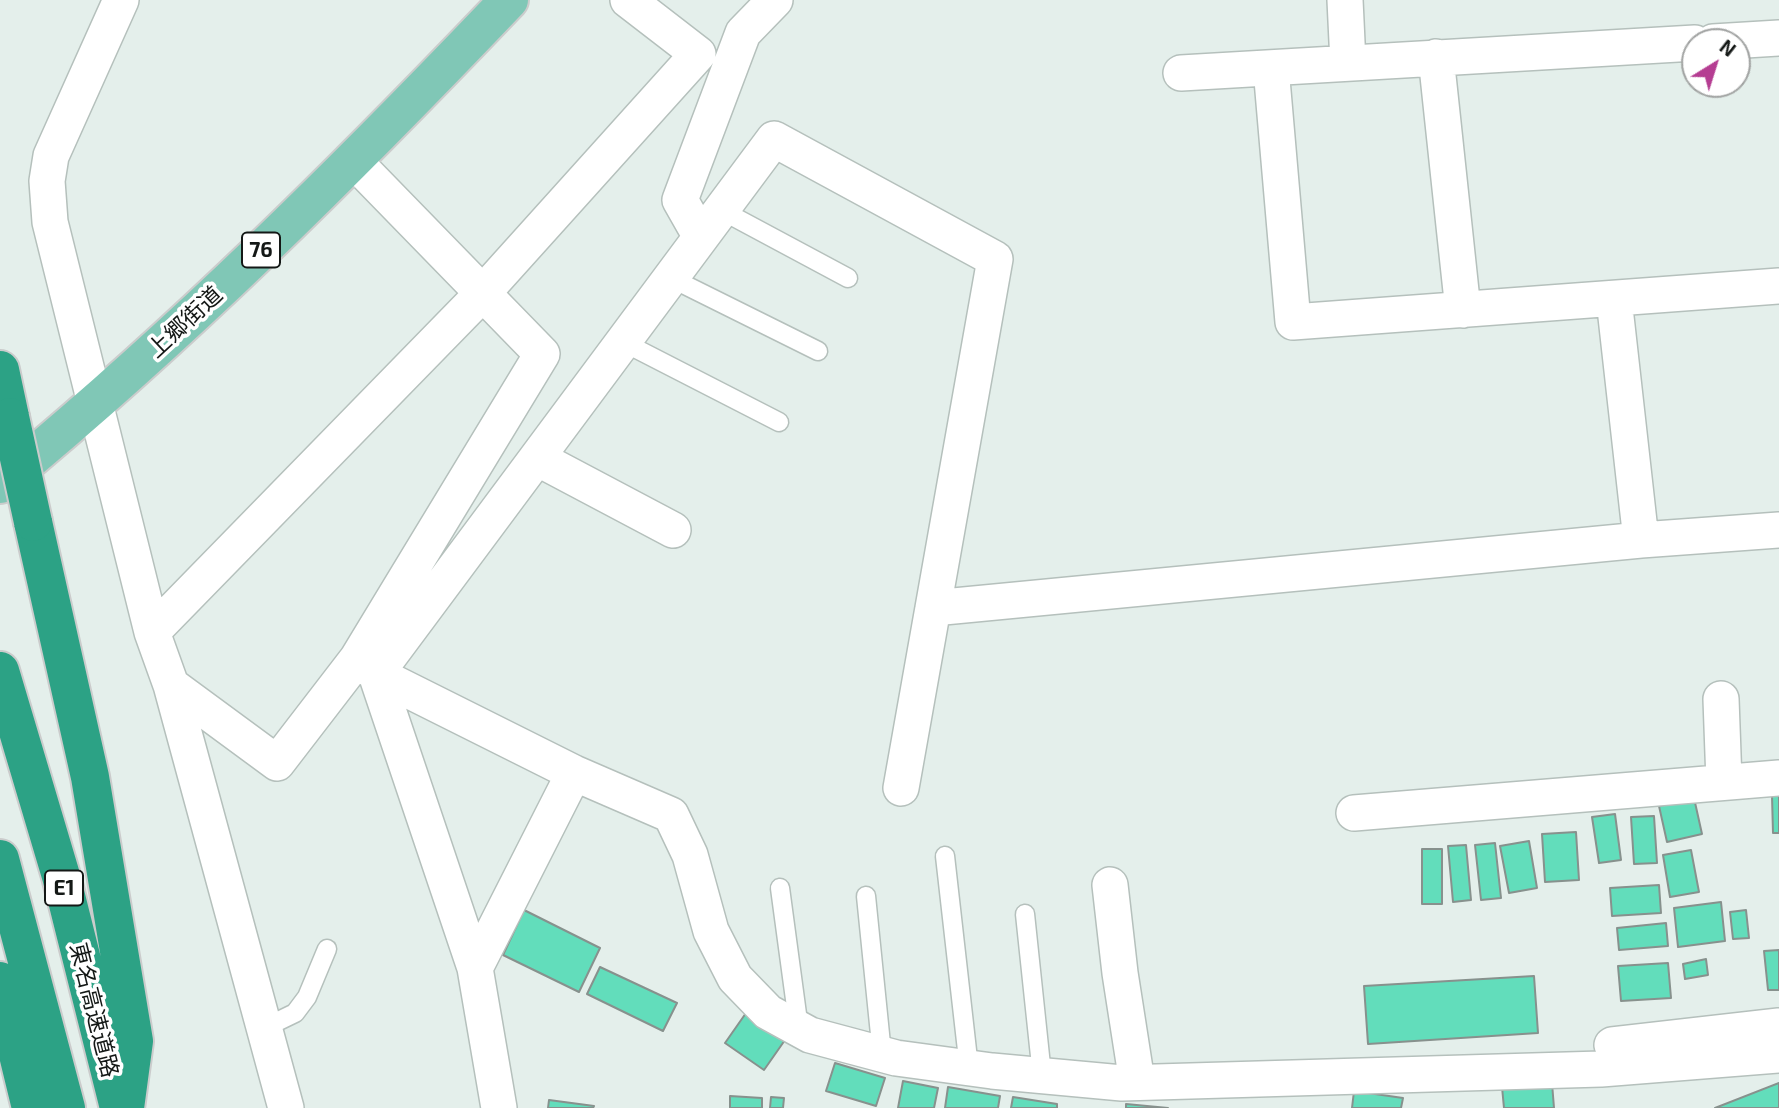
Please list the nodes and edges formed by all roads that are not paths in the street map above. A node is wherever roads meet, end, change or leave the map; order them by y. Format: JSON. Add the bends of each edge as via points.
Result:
{"nodes":[{"id":1,"x":121,"y":0,"type":"edge"},
{"id":2,"x":509,"y":0,"type":"edge"},
{"id":3,"x":775,"y":0,"type":"edge"},
{"id":4,"x":1345,"y":0,"type":"edge"},
{"id":5,"x":642,"y":4,"type":"edge"},
{"id":6,"x":1779,"y":38,"type":"edge"},
{"id":7,"x":1751,"y":40,"type":"edge"},
{"id":8,"x":1681,"y":44,"type":"edge"},
{"id":9,"x":1436,"y":57,"type":"junction"},
{"id":10,"x":1348,"y":63,"type":"junction"},
{"id":11,"x":1271,"y":68,"type":"junction"},
{"id":12,"x":1181,"y":73,"type":"dead end"},
{"id":13,"x":355,"y":162,"type":"junction"},
{"id":14,"x":711,"y":223,"type":"junction"},
{"id":15,"x":671,"y":278,"type":"junction"},
{"id":16,"x":848,"y":278,"type":"dead end"},
{"id":17,"x":1779,"y":286,"type":"edge"},
{"id":18,"x":481,"y":295,"type":"junction"},
{"id":19,"x":1614,"y":299,"type":"junction"},
{"id":20,"x":1463,"y":310,"type":"junction"},
{"id":21,"x":623,"y":342,"type":"junction"},
{"id":22,"x":818,"y":351,"type":"dead end"},
{"id":23,"x":0,"y":370,"type":"edge"},
{"id":24,"x":96,"y":406,"type":"junction"},
{"id":25,"x":779,"y":422,"type":"dead end"},
{"id":26,"x":537,"y":458,"type":"junction"},
{"id":27,"x":0,"y":484,"type":"edge"},
{"id":28,"x":673,"y":530,"type":"dead end"},
{"id":29,"x":1779,"y":530,"type":"edge"},
{"id":30,"x":1641,"y":540,"type":"junction"},
{"id":31,"x":933,"y":608,"type":"junction"},
{"id":32,"x":152,"y":632,"type":"junction"},
{"id":33,"x":366,"y":667,"type":"junction"},
{"id":34,"x":0,"y":671,"type":"edge"},
{"id":35,"x":171,"y":685,"type":"junction"},
{"id":36,"x":1721,"y":699,"type":"dead end"},
{"id":37,"x":574,"y":773,"type":"junction"},
{"id":38,"x":1779,"y":778,"type":"edge"},
{"id":39,"x":1724,"y":782,"type":"junction"},
{"id":40,"x":901,"y":788,"type":"dead end"},
{"id":41,"x":1354,"y":813,"type":"dead end"},
{"id":42,"x":945,"y":856,"type":"dead end"},
{"id":43,"x":0,"y":859,"type":"edge"},
{"id":44,"x":1110,"y":885,"type":"dead end"},
{"id":45,"x":780,"y":888,"type":"dead end"},
{"id":46,"x":866,"y":896,"type":"dead end"},
{"id":47,"x":1025,"y":914,"type":"dead end"},
{"id":48,"x":327,"y":949,"type":"dead end"},
{"id":49,"x":475,"y":968,"type":"junction"},
{"id":50,"x":0,"y":981,"type":"edge"},
{"id":51,"x":1779,"y":1026,"type":"edge"},
{"id":52,"x":264,"y":1028,"type":"junction"},
{"id":53,"x":799,"y":1029,"type":"junction"},
{"id":54,"x":881,"y":1054,"type":"junction"},
{"id":55,"x":1779,"y":1055,"type":"edge"},
{"id":56,"x":968,"y":1068,"type":"junction"},
{"id":57,"x":1601,"y":1069,"type":"junction"},
{"id":58,"x":1042,"y":1075,"type":"junction"},
{"id":59,"x":1137,"y":1082,"type":"junction"},
{"id":60,"x":31,"y":1108,"type":"edge"},
{"id":61,"x":66,"y":1108,"type":"edge"},
{"id":62,"x":118,"y":1108,"type":"edge"},
{"id":63,"x":125,"y":1108,"type":"edge"},
{"id":64,"x":286,"y":1108,"type":"edge"},
{"id":65,"x":499,"y":1108,"type":"edge"}],
"edges":[{"from":1,"to":24,"type":"street","via":[[51,156],[47,181],[50,222]]},
{"from":2,"to":13,"type":"main road","name":"上郷街道","number":"76"},
{"from":3,"to":14,"type":"street","via":[[743,33],[680,200]]},
{"from":4,"to":10,"type":"street"},
{"from":5,"to":18,"type":"street","via":[[698,54]]},
{"from":6,"to":7,"type":"street"},
{"from":8,"to":9,"type":"street"},
{"from":9,"to":10,"type":"street"},
{"from":9,"to":20,"type":"street"},
{"from":10,"to":11,"type":"street"},
{"from":11,"to":12,"type":"street"},
{"from":11,"to":20,"type":"street","via":[[1293,321]]},
{"from":13,"to":18,"type":"street"},
{"from":13,"to":24,"type":"main road","name":"上郷街道","number":"76"},
{"from":14,"to":15,"type":"street"},
{"from":14,"to":16,"type":"lane"},
{"from":14,"to":31,"type":"street","via":[[774,139],[995,259]]},
{"from":15,"to":21,"type":"street"},
{"from":15,"to":22,"type":"lane"},
{"from":17,"to":19,"type":"street"},
{"from":18,"to":32,"type":"street"},
{"from":18,"to":33,"type":"street","via":[[542,354]]},
{"from":19,"to":20,"type":"street"},
{"from":19,"to":30,"type":"street"},
{"from":21,"to":25,"type":"lane"},
{"from":21,"to":26,"type":"street"},
{"from":23,"to":63,"type":"highway","bridge":true,"via":[[90,777],[134,1041]]},
{"from":24,"to":27,"type":"main road","name":"上郷街道","number":"76"},
{"from":24,"to":32,"type":"street"},
{"from":26,"to":28,"type":"street"},
{"from":26,"to":33,"type":"street"},
{"from":29,"to":30,"type":"street"},
{"from":30,"to":31,"type":"street"},
{"from":31,"to":40,"type":"street"},
{"from":32,"to":35,"type":"street"},
{"from":33,"to":35,"type":"street","via":[[277,763]]},
{"from":33,"to":37,"type":"street"},
{"from":33,"to":49,"type":"street"},
{"from":34,"to":62,"type":"highway","name":"東名高速道路","number":"E1","via":[[61,876]]},
{"from":35,"to":52,"type":"street"},
{"from":36,"to":39,"type":"street"},
{"from":37,"to":49,"type":"street"},
{"from":37,"to":53,"type":"street","via":[[671,815],[690,855],[711,931],[735,978],[768,1012]]},
{"from":38,"to":39,"type":"street"},
{"from":39,"to":41,"type":"street"},
{"from":42,"to":56,"type":"lane"},
{"from":43,"to":61,"type":"highway","number":"E1"},
{"from":44,"to":59,"type":"street"},
{"from":45,"to":53,"type":"lane"},
{"from":46,"to":54,"type":"lane"},
{"from":47,"to":58,"type":"lane"},
{"from":48,"to":52,"type":"lane","via":[[295,1013]]},
{"from":49,"to":65,"type":"street"},
{"from":50,"to":60,"type":"highway"},
{"from":51,"to":57,"type":"street","via":[[1604,1046]]},
{"from":52,"to":64,"type":"street"},
{"from":53,"to":54,"type":"street"},
{"from":54,"to":56,"type":"street"},
{"from":55,"to":57,"type":"street"},
{"from":56,"to":58,"type":"street"},
{"from":57,"to":59,"type":"street"},
{"from":58,"to":59,"type":"street"}]}
